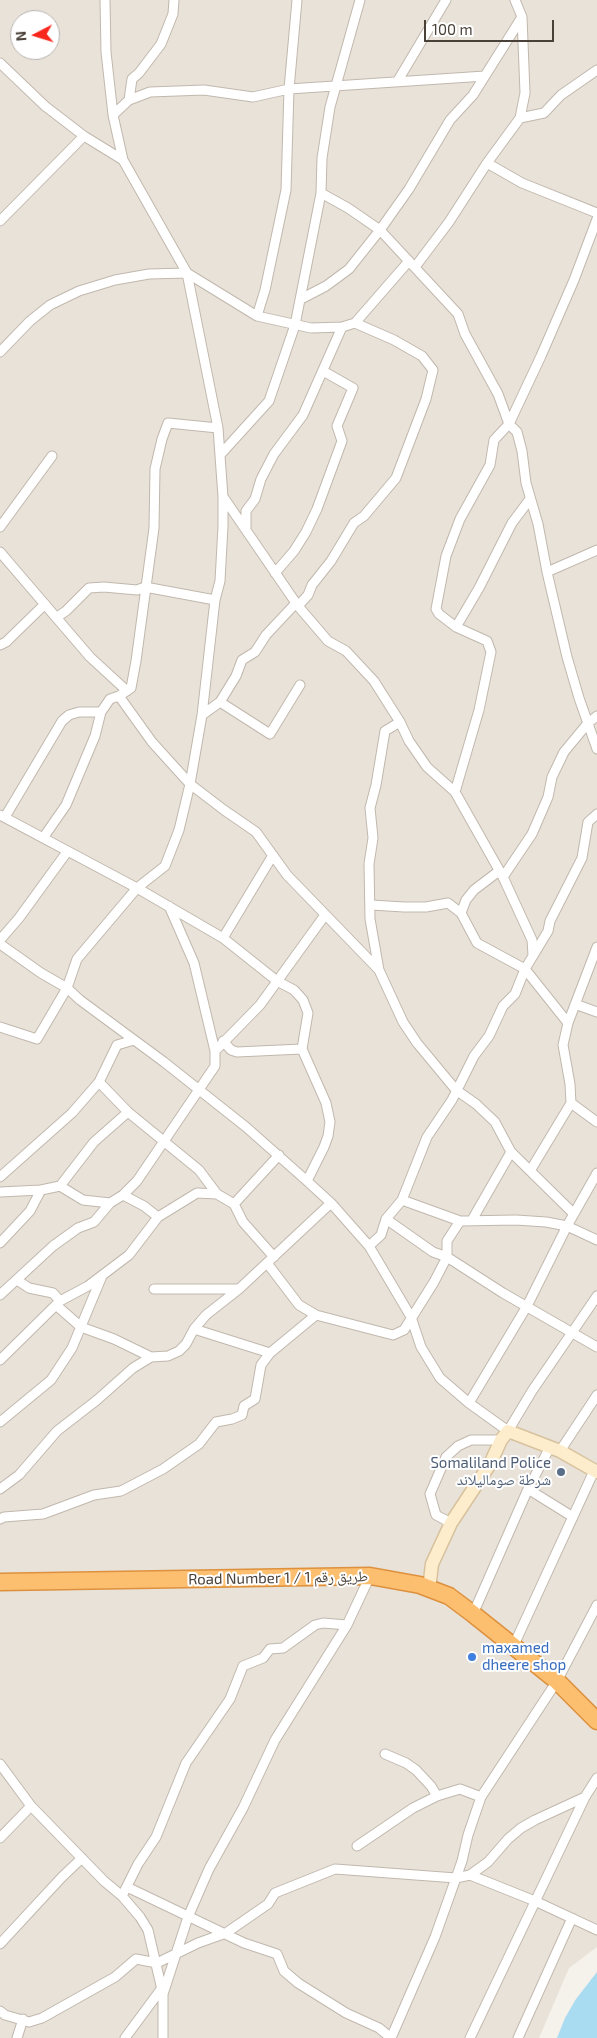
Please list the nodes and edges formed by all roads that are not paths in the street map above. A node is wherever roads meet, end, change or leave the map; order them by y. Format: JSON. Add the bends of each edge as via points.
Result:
{"nodes":[{"id":1,"x":105,"y":0,"type":"edge"},
{"id":2,"x":174,"y":0,"type":"edge"},
{"id":3,"x":297,"y":0,"type":"edge"},
{"id":4,"x":360,"y":0,"type":"edge"},
{"id":5,"x":446,"y":0,"type":"edge"},
{"id":6,"x":515,"y":0,"type":"edge"},
{"id":7,"x":522,"y":17,"type":"junction"},
{"id":8,"x":0,"y":63,"type":"edge"},
{"id":9,"x":597,"y":70,"type":"edge"},
{"id":10,"x":485,"y":76,"type":"junction"},
{"id":11,"x":397,"y":82,"type":"junction"},
{"id":12,"x":334,"y":87,"type":"junction"},
{"id":13,"x":289,"y":89,"type":"junction"},
{"id":14,"x":129,"y":100,"type":"junction"},
{"id":15,"x":113,"y":115,"type":"junction"},
{"id":16,"x":520,"y":118,"type":"junction"},
{"id":17,"x":84,"y":136,"type":"junction"},
{"id":18,"x":122,"y":160,"type":"junction"},
{"id":19,"x":487,"y":163,"type":"junction"},
{"id":20,"x":321,"y":193,"type":"junction"},
{"id":21,"x":597,"y":213,"type":"edge"},
{"id":22,"x":597,"y":219,"type":"edge"},
{"id":23,"x":0,"y":221,"type":"edge"},
{"id":24,"x":380,"y":230,"type":"junction"},
{"id":25,"x":412,"y":264,"type":"junction"},
{"id":26,"x":187,"y":273,"type":"junction"},
{"id":27,"x":302,"y":299,"type":"junction"},
{"id":28,"x":257,"y":316,"type":"junction"},
{"id":29,"x":355,"y":323,"type":"junction"},
{"id":30,"x":295,"y":326,"type":"junction"},
{"id":31,"x":342,"y":327,"type":"junction"},
{"id":32,"x":0,"y":352,"type":"edge"},
{"id":33,"x":323,"y":371,"type":"junction"},
{"id":34,"x":509,"y":424,"type":"junction"},
{"id":35,"x":218,"y":428,"type":"junction"},
{"id":36,"x":220,"y":455,"type":"junction"},
{"id":37,"x":52,"y":456,"type":"dead end"},
{"id":38,"x":223,"y":497,"type":"junction"},
{"id":39,"x":530,"y":499,"type":"junction"},
{"id":40,"x":0,"y":527,"type":"edge"},
{"id":41,"x":246,"y":529,"type":"junction"},
{"id":42,"x":597,"y":550,"type":"edge"},
{"id":43,"x":0,"y":552,"type":"edge"},
{"id":44,"x":547,"y":572,"type":"junction"},
{"id":45,"x":274,"y":573,"type":"junction"},
{"id":46,"x":146,"y":588,"type":"junction"},
{"id":47,"x":215,"y":600,"type":"junction"},
{"id":48,"x":44,"y":604,"type":"junction"},
{"id":49,"x":297,"y":604,"type":"junction"},
{"id":50,"x":57,"y":617,"type":"junction"},
{"id":51,"x":456,"y":627,"type":"junction"},
{"id":52,"x":0,"y":645,"type":"edge"},
{"id":53,"x":300,"y":685,"type":"dead end"},
{"id":54,"x":123,"y":694,"type":"junction"},
{"id":55,"x":220,"y":702,"type":"junction"},
{"id":56,"x":101,"y":712,"type":"junction"},
{"id":57,"x":202,"y":716,"type":"junction"},
{"id":58,"x":597,"y":716,"type":"edge"},
{"id":59,"x":400,"y":722,"type":"junction"},
{"id":60,"x":588,"y":724,"type":"junction"},
{"id":61,"x":597,"y":749,"type":"edge"},
{"id":62,"x":190,"y":784,"type":"junction"},
{"id":63,"x":455,"y":792,"type":"junction"},
{"id":64,"x":597,"y":814,"type":"edge"},
{"id":65,"x":2,"y":816,"type":"edge"},
{"id":66,"x":43,"y":838,"type":"junction"},
{"id":67,"x":68,"y":852,"type":"junction"},
{"id":68,"x":272,"y":856,"type":"junction"},
{"id":69,"x":501,"y":874,"type":"junction"},
{"id":70,"x":137,"y":888,"type":"junction"},
{"id":71,"x":371,"y":905,"type":"junction"},
{"id":72,"x":168,"y":906,"type":"junction"},
{"id":73,"x":461,"y":913,"type":"junction"},
{"id":74,"x":324,"y":915,"type":"junction"},
{"id":75,"x":223,"y":938,"type":"junction"},
{"id":76,"x":0,"y":940,"type":"edge"},
{"id":77,"x":0,"y":944,"type":"edge"},
{"id":78,"x":597,"y":947,"type":"edge"},
{"id":79,"x":532,"y":955,"type":"junction"},
{"id":80,"x":526,"y":969,"type":"junction"},
{"id":81,"x":379,"y":970,"type":"junction"},
{"id":82,"x":277,"y":981,"type":"junction"},
{"id":83,"x":67,"y":988,"type":"junction"},
{"id":84,"x":575,"y":1004,"type":"junction"},
{"id":85,"x":597,"y":1012,"type":"edge"},
{"id":86,"x":568,"y":1023,"type":"junction"},
{"id":87,"x":0,"y":1027,"type":"edge"},
{"id":88,"x":134,"y":1040,"type":"junction"},
{"id":89,"x":223,"y":1041,"type":"junction"},
{"id":90,"x":302,"y":1049,"type":"junction"},
{"id":91,"x":215,"y":1051,"type":"junction"},
{"id":92,"x":99,"y":1082,"type":"junction"},
{"id":93,"x":199,"y":1089,"type":"junction"},
{"id":94,"x":456,"y":1090,"type":"junction"},
{"id":95,"x":571,"y":1103,"type":"junction"},
{"id":96,"x":128,"y":1112,"type":"junction"},
{"id":97,"x":597,"y":1122,"type":"edge"},
{"id":98,"x":164,"y":1140,"type":"junction"},
{"id":99,"x":511,"y":1152,"type":"junction"},
{"id":100,"x":279,"y":1155,"type":"junction"},
{"id":101,"x":530,"y":1171,"type":"junction"},
{"id":102,"x":597,"y":1173,"type":"edge"},
{"id":103,"x":0,"y":1177,"type":"edge"},
{"id":104,"x":307,"y":1180,"type":"junction"},
{"id":105,"x":60,"y":1186,"type":"junction"},
{"id":106,"x":41,"y":1190,"type":"junction"},
{"id":107,"x":0,"y":1192,"type":"edge"},
{"id":108,"x":217,"y":1194,"type":"junction"},
{"id":109,"x":123,"y":1195,"type":"junction"},
{"id":110,"x":402,"y":1200,"type":"junction"},
{"id":111,"x":110,"y":1203,"type":"junction"},
{"id":112,"x":331,"y":1203,"type":"junction"},
{"id":113,"x":234,"y":1204,"type":"junction"},
{"id":114,"x":574,"y":1214,"type":"junction"},
{"id":115,"x":158,"y":1217,"type":"junction"},
{"id":116,"x":386,"y":1220,"type":"junction"},
{"id":117,"x":472,"y":1220,"type":"junction"},
{"id":118,"x":460,"y":1221,"type":"junction"},
{"id":119,"x":568,"y":1226,"type":"junction"},
{"id":120,"x":597,"y":1240,"type":"edge"},
{"id":121,"x":0,"y":1243,"type":"edge"},
{"id":122,"x":368,"y":1246,"type":"junction"},
{"id":123,"x":447,"y":1257,"type":"junction"},
{"id":124,"x":270,"y":1260,"type":"junction"},
{"id":125,"x":103,"y":1275,"type":"junction"},
{"id":126,"x":17,"y":1280,"type":"junction"},
{"id":127,"x":154,"y":1289,"type":"dead end"},
{"id":128,"x":239,"y":1289,"type":"junction"},
{"id":129,"x":0,"y":1295,"type":"edge"},
{"id":130,"x":597,"y":1296,"type":"edge"},
{"id":131,"x":58,"y":1303,"type":"junction"},
{"id":132,"x":527,"y":1306,"type":"junction"},
{"id":133,"x":316,"y":1315,"type":"junction"},
{"id":134,"x":411,"y":1317,"type":"junction"},
{"id":135,"x":81,"y":1327,"type":"junction"},
{"id":136,"x":194,"y":1328,"type":"junction"},
{"id":137,"x":572,"y":1334,"type":"junction"},
{"id":138,"x":597,"y":1347,"type":"edge"},
{"id":139,"x":270,"y":1353,"type":"junction"},
{"id":140,"x":151,"y":1357,"type":"junction"},
{"id":141,"x":0,"y":1360,"type":"edge"},
{"id":142,"x":597,"y":1396,"type":"edge"},
{"id":143,"x":469,"y":1403,"type":"junction"},
{"id":144,"x":0,"y":1422,"type":"edge"},
{"id":145,"x":505,"y":1436,"type":"junction"},
{"id":146,"x":555,"y":1449,"type":"junction"},
{"id":147,"x":596,"y":1472,"type":"edge"},
{"id":148,"x":0,"y":1489,"type":"edge"},
{"id":149,"x":528,"y":1490,"type":"junction"},
{"id":150,"x":573,"y":1517,"type":"junction"},
{"id":151,"x":0,"y":1519,"type":"edge"},
{"id":152,"x":451,"y":1523,"type":"junction"},
{"id":153,"x":370,"y":1576,"type":"junction"},
{"id":154,"x":0,"y":1582,"type":"edge"},
{"id":155,"x":429,"y":1589,"type":"junction"},
{"id":156,"x":597,"y":1605,"type":"edge"},
{"id":157,"x":473,"y":1614,"type":"junction"},
{"id":158,"x":347,"y":1625,"type":"junction"},
{"id":159,"x":514,"y":1647,"type":"junction"},
{"id":160,"x":557,"y":1680,"type":"junction"},
{"id":161,"x":597,"y":1721,"type":"edge"},
{"id":162,"x":385,"y":1754,"type":"dead end"},
{"id":163,"x":0,"y":1764,"type":"edge"},
{"id":164,"x":3,"y":1774,"type":"edge"},
{"id":165,"x":597,"y":1778,"type":"edge"},
{"id":166,"x":437,"y":1796,"type":"junction"},
{"id":167,"x":481,"y":1797,"type":"junction"},
{"id":168,"x":585,"y":1797,"type":"junction"},
{"id":169,"x":31,"y":1806,"type":"junction"},
{"id":170,"x":0,"y":1838,"type":"edge"},
{"id":171,"x":357,"y":1846,"type":"dead end"},
{"id":172,"x":82,"y":1858,"type":"junction"},
{"id":173,"x":470,"y":1875,"type":"junction"},
{"id":174,"x":456,"y":1878,"type":"junction"},
{"id":175,"x":127,"y":1887,"type":"junction"},
{"id":176,"x":122,"y":1896,"type":"junction"},
{"id":177,"x":535,"y":1900,"type":"junction"},
{"id":178,"x":188,"y":1917,"type":"junction"},
{"id":179,"x":572,"y":1918,"type":"junction"},
{"id":180,"x":597,"y":1930,"type":"edge"},
{"id":181,"x":226,"y":1933,"type":"junction"},
{"id":182,"x":0,"y":1944,"type":"edge"},
{"id":183,"x":177,"y":1953,"type":"junction"},
{"id":184,"x":157,"y":1963,"type":"junction"},
{"id":185,"x":162,"y":1991,"type":"junction"},
{"id":186,"x":0,"y":2011,"type":"edge"},
{"id":187,"x":23,"y":2019,"type":"junction"},
{"id":188,"x":17,"y":2038,"type":"edge"},
{"id":189,"x":125,"y":2038,"type":"edge"},
{"id":190,"x":163,"y":2038,"type":"edge"},
{"id":191,"x":391,"y":2038,"type":"edge"},
{"id":192,"x":470,"y":2038,"type":"edge"},
{"id":193,"x":518,"y":2038,"type":"edge"}],
"edges":[{"from":1,"to":15,"type":"street","via":[[106,52]]},
{"from":2,"to":14,"type":"street","via":[[173,14],[161,44],[132,79]]},
{"from":3,"to":13,"type":"street"},
{"from":4,"to":12,"type":"street"},
{"from":5,"to":11,"type":"street"},
{"from":6,"to":7,"type":"street"},
{"from":7,"to":10,"type":"street"},
{"from":7,"to":16,"type":"street","via":[[525,93]]},
{"from":8,"to":17,"type":"street","via":[[45,106]]},
{"from":9,"to":16,"type":"street","via":[[561,95],[544,113]]},
{"from":10,"to":11,"type":"street"},
{"from":10,"to":24,"type":"street","via":[[474,95],[450,120]]},
{"from":11,"to":12,"type":"street"},
{"from":12,"to":13,"type":"street"},
{"from":12,"to":20,"type":"street","via":[[322,158]]},
{"from":13,"to":14,"type":"street","via":[[253,97],[204,90],[150,92]]},
{"from":13,"to":28,"type":"street","via":[[286,190]]},
{"from":14,"to":15,"type":"street"},
{"from":15,"to":18,"type":"street"},
{"from":16,"to":19,"type":"street"},
{"from":17,"to":18,"type":"street"},
{"from":17,"to":23,"type":"street"},
{"from":18,"to":26,"type":"street"},
{"from":19,"to":21,"type":"street","via":[[522,183]]},
{"from":19,"to":25,"type":"street","via":[[449,222]]},
{"from":20,"to":24,"type":"street"},
{"from":20,"to":27,"type":"street"},
{"from":22,"to":34,"type":"street","via":[[574,280]]},
{"from":24,"to":25,"type":"street"},
{"from":24,"to":27,"type":"street","via":[[348,269]]},
{"from":25,"to":29,"type":"street"},
{"from":25,"to":34,"type":"street","via":[[458,314],[465,334],[498,394]]},
{"from":26,"to":28,"type":"street"},
{"from":26,"to":32,"type":"street","via":[[123,278],[79,291],[50,305]]},
{"from":26,"to":35,"type":"street"},
{"from":27,"to":30,"type":"street"},
{"from":28,"to":30,"type":"street"},
{"from":29,"to":31,"type":"street"},
{"from":29,"to":49,"type":"street","via":[[422,356],[433,370],[426,399],[396,478],[364,516],[354,523],[308,595]]},
{"from":30,"to":31,"type":"street"},
{"from":30,"to":36,"type":"street","via":[[269,401]]},
{"from":31,"to":33,"type":"street"},
{"from":33,"to":41,"type":"street","via":[[303,415],[274,454],[261,480],[255,500],[246,511]]},
{"from":33,"to":45,"type":"street","via":[[354,388],[337,426],[342,441],[306,532]]},
{"from":34,"to":39,"type":"street","via":[[516,432],[522,451]]},
{"from":34,"to":51,"type":"street","via":[[494,440],[490,465],[460,519],[446,556],[436,609]]},
{"from":35,"to":36,"type":"street"},
{"from":35,"to":46,"type":"street","via":[[168,423],[155,469],[154,528]]},
{"from":36,"to":38,"type":"street"},
{"from":37,"to":40,"type":"street"},
{"from":38,"to":41,"type":"street"},
{"from":38,"to":47,"type":"street","via":[[220,581]]},
{"from":39,"to":44,"type":"street"},
{"from":39,"to":51,"type":"street","via":[[512,523]]},
{"from":41,"to":45,"type":"street"},
{"from":42,"to":44,"type":"street"},
{"from":43,"to":48,"type":"street"},
{"from":44,"to":60,"type":"street","via":[[567,658]]},
{"from":45,"to":49,"type":"street"},
{"from":46,"to":47,"type":"street"},
{"from":46,"to":50,"type":"street","via":[[89,588]]},
{"from":46,"to":54,"type":"street","via":[[131,688]]},
{"from":47,"to":57,"type":"street"},
{"from":48,"to":50,"type":"street"},
{"from":48,"to":52,"type":"street"},
{"from":49,"to":55,"type":"street","via":[[266,635],[255,652],[242,660]]},
{"from":49,"to":59,"type":"street","via":[[328,641],[361,665],[382,691]]},
{"from":50,"to":54,"type":"street"},
{"from":51,"to":63,"type":"street","via":[[487,641],[491,652],[479,710]]},
{"from":53,"to":55,"type":"street","via":[[270,734]]},
{"from":54,"to":56,"type":"street","via":[[110,699]]},
{"from":54,"to":62,"type":"street","via":[[152,742]]},
{"from":55,"to":57,"type":"street"},
{"from":56,"to":65,"type":"street","via":[[79,712],[62,721]]},
{"from":56,"to":66,"type":"street","via":[[95,736],[66,805]]},
{"from":57,"to":62,"type":"street"},
{"from":58,"to":60,"type":"street"},
{"from":59,"to":63,"type":"street","via":[[427,767]]},
{"from":59,"to":71,"type":"street","via":[[385,732],[370,808],[374,838],[369,864]]},
{"from":60,"to":61,"type":"street"},
{"from":60,"to":69,"type":"street","via":[[564,752],[532,834]]},
{"from":62,"to":68,"type":"street","via":[[256,832]]},
{"from":62,"to":70,"type":"street","via":[[166,866]]},
{"from":63,"to":69,"type":"street"},
{"from":64,"to":79,"type":"street","via":[[588,822],[582,858],[548,931]]},
{"from":65,"to":66,"type":"street"},
{"from":66,"to":67,"type":"street"},
{"from":67,"to":70,"type":"street"},
{"from":67,"to":76,"type":"street"},
{"from":68,"to":74,"type":"street"},
{"from":68,"to":75,"type":"street"},
{"from":69,"to":73,"type":"street","via":[[474,890]]},
{"from":69,"to":79,"type":"street","via":[[532,940]]},
{"from":70,"to":72,"type":"street"},
{"from":70,"to":83,"type":"street","via":[[77,959]]},
{"from":71,"to":73,"type":"street","via":[[426,907],[448,904]]},
{"from":71,"to":81,"type":"street","via":[[370,919]]},
{"from":72,"to":75,"type":"street"},
{"from":72,"to":91,"type":"street","via":[[194,962]]},
{"from":73,"to":80,"type":"street","via":[[477,943]]},
{"from":74,"to":81,"type":"street"},
{"from":74,"to":82,"type":"street"},
{"from":75,"to":82,"type":"street"},
{"from":77,"to":83,"type":"street"},
{"from":78,"to":84,"type":"street"},
{"from":79,"to":80,"type":"street"},
{"from":80,"to":86,"type":"street"},
{"from":80,"to":94,"type":"street","via":[[515,994],[503,1006]]},
{"from":81,"to":94,"type":"street","via":[[403,1022]]},
{"from":82,"to":89,"type":"street","via":[[260,1005]]},
{"from":82,"to":90,"type":"street","via":[[294,990],[308,1013]]},
{"from":83,"to":87,"type":"street","via":[[37,1039]]},
{"from":83,"to":88,"type":"street"},
{"from":84,"to":85,"type":"street"},
{"from":84,"to":86,"type":"street"},
{"from":86,"to":95,"type":"street","via":[[563,1045]]},
{"from":88,"to":92,"type":"street","via":[[117,1044]]},
{"from":88,"to":93,"type":"street"},
{"from":89,"to":90,"type":"street","via":[[237,1052]]},
{"from":89,"to":91,"type":"street"},
{"from":90,"to":104,"type":"street","via":[[326,1103],[330,1122],[324,1147]]},
{"from":91,"to":93,"type":"street","via":[[214,1066]]},
{"from":92,"to":96,"type":"street"},
{"from":92,"to":103,"type":"street","via":[[72,1113]]},
{"from":93,"to":98,"type":"street"},
{"from":93,"to":100,"type":"street"},
{"from":94,"to":99,"type":"street","via":[[495,1122]]},
{"from":94,"to":110,"type":"street","via":[[427,1137]]},
{"from":95,"to":97,"type":"street"},
{"from":95,"to":101,"type":"street"},
{"from":96,"to":98,"type":"street"},
{"from":96,"to":105,"type":"street","via":[[94,1142]]},
{"from":98,"to":108,"type":"street","via":[[199,1170]]},
{"from":98,"to":109,"type":"street","via":[[137,1181]]},
{"from":99,"to":101,"type":"street"},
{"from":99,"to":117,"type":"street"},
{"from":100,"to":104,"type":"street"},
{"from":100,"to":113,"type":"street"},
{"from":101,"to":114,"type":"street"},
{"from":102,"to":114,"type":"street"},
{"from":104,"to":112,"type":"street"},
{"from":105,"to":106,"type":"street"},
{"from":105,"to":111,"type":"street","via":[[83,1200]]},
{"from":106,"to":107,"type":"street"},
{"from":106,"to":121,"type":"street","via":[[30,1211]]},
{"from":108,"to":113,"type":"street"},
{"from":108,"to":115,"type":"street","via":[[197,1193]]},
{"from":109,"to":111,"type":"street"},
{"from":109,"to":115,"type":"street"},
{"from":110,"to":116,"type":"street"},
{"from":110,"to":118,"type":"street"},
{"from":111,"to":126,"type":"street","via":[[94,1222],[78,1228],[53,1246]]},
{"from":112,"to":122,"type":"street"},
{"from":112,"to":124,"type":"street"},
{"from":113,"to":124,"type":"street"},
{"from":114,"to":119,"type":"street"},
{"from":115,"to":125,"type":"street","via":[[129,1256]]},
{"from":116,"to":122,"type":"street","via":[[381,1235]]},
{"from":116,"to":123,"type":"street","via":[[433,1252]]},
{"from":117,"to":118,"type":"street"},
{"from":117,"to":119,"type":"street","via":[[546,1222]]},
{"from":118,"to":123,"type":"street","via":[[447,1241]]},
{"from":119,"to":120,"type":"street"},
{"from":119,"to":132,"type":"street"},
{"from":122,"to":134,"type":"street"},
{"from":123,"to":132,"type":"street"},
{"from":123,"to":134,"type":"street"},
{"from":124,"to":128,"type":"street"},
{"from":124,"to":133,"type":"street","via":[[299,1305]]},
{"from":125,"to":131,"type":"street"},
{"from":125,"to":135,"type":"street"},
{"from":126,"to":129,"type":"street"},
{"from":126,"to":131,"type":"street","via":[[29,1288],[53,1293]]},
{"from":127,"to":128,"type":"street"},
{"from":128,"to":136,"type":"street","via":[[206,1314]]},
{"from":130,"to":137,"type":"street"},
{"from":131,"to":135,"type":"street"},
{"from":131,"to":141,"type":"street"},
{"from":132,"to":137,"type":"street"},
{"from":132,"to":143,"type":"street"},
{"from":133,"to":134,"type":"street","via":[[393,1335],[404,1330]]},
{"from":133,"to":139,"type":"street"},
{"from":134,"to":143,"type":"street","via":[[433,1369]]},
{"from":135,"to":140,"type":"street"},
{"from":135,"to":144,"type":"street","via":[[72,1348],[51,1380]]},
{"from":136,"to":139,"type":"street"},
{"from":136,"to":140,"type":"street","via":[[179,1350],[168,1356]]},
{"from":137,"to":138,"type":"street"},
{"from":137,"to":145,"type":"street"},
{"from":139,"to":151,"type":"street","via":[[261,1365],[255,1399],[244,1406],[242,1415],[216,1422],[199,1444],[163,1469],[120,1491],[94,1495],[43,1514]]},
{"from":140,"to":148,"type":"street","via":[[57,1430],[19,1475]]},
{"from":142,"to":146,"type":"street"},
{"from":143,"to":145,"type":"street"},
{"from":145,"to":146,"type":"street"},
{"from":145,"to":152,"type":"street"},
{"from":145,"to":152,"type":"street","via":[[471,1440],[446,1457],[430,1494],[436,1515]]},
{"from":146,"to":147,"type":"street"},
{"from":146,"to":149,"type":"street"},
{"from":147,"to":150,"type":"street"},
{"from":149,"to":150,"type":"street"},
{"from":149,"to":157,"type":"street"},
{"from":150,"to":159,"type":"street"},
{"from":152,"to":155,"type":"street","via":[[432,1564]]},
{"from":153,"to":154,"type":"highway","name":"Road Number 1 / طريق رقم 1"},
{"from":153,"to":155,"type":"highway","name":"Road Number 1 / طريق رقم 1"},
{"from":153,"to":158,"type":"street"},
{"from":155,"to":157,"type":"highway","name":"Road Number 1 / طريق رقم 1","via":[[449,1596]]},
{"from":156,"to":160,"type":"street"},
{"from":157,"to":159,"type":"highway","name":"Road Number 1 / طريق رقم 1"},
{"from":158,"to":175,"type":"street","via":[[315,1625],[283,1648],[270,1649],[262,1658],[243,1666],[230,1699],[186,1763],[156,1837]]},
{"from":158,"to":178,"type":"street","via":[[275,1740]]},
{"from":159,"to":160,"type":"highway","name":"Road Number 1 / طريق رقم 1"},
{"from":160,"to":161,"type":"highway","name":"Road Number 1 / طريق رقم 1"},
{"from":160,"to":167,"type":"street"},
{"from":162,"to":166,"type":"street","via":[[416,1770]]},
{"from":163,"to":164,"type":"street"},
{"from":164,"to":169,"type":"street"},
{"from":165,"to":168,"type":"street"},
{"from":166,"to":167,"type":"street","via":[[460,1789]]},
{"from":166,"to":171,"type":"street","via":[[413,1808]]},
{"from":167,"to":174,"type":"street"},
{"from":168,"to":173,"type":"street","via":[[521,1828],[488,1862]]},
{"from":168,"to":177,"type":"street"},
{"from":169,"to":170,"type":"street"},
{"from":169,"to":172,"type":"street"},
{"from":172,"to":176,"type":"street"},
{"from":172,"to":182,"type":"street"},
{"from":173,"to":174,"type":"street"},
{"from":173,"to":177,"type":"street"},
{"from":174,"to":181,"type":"street","via":[[334,1870],[275,1893],[268,1904]]},
{"from":174,"to":191,"type":"street","via":[[435,1937]]},
{"from":175,"to":176,"type":"street"},
{"from":175,"to":178,"type":"street"},
{"from":176,"to":184,"type":"street","via":[[148,1930]]},
{"from":177,"to":179,"type":"street"},
{"from":177,"to":192,"type":"street"},
{"from":178,"to":181,"type":"street"},
{"from":178,"to":183,"type":"street"},
{"from":179,"to":180,"type":"street"},
{"from":179,"to":193,"type":"street"},
{"from":181,"to":183,"type":"street"},
{"from":181,"to":191,"type":"street","via":[[277,1954],[284,1971],[298,1983]]},
{"from":183,"to":184,"type":"street"},
{"from":183,"to":185,"type":"street"},
{"from":184,"to":185,"type":"street"},
{"from":184,"to":187,"type":"street","via":[[136,1959],[115,1977],[42,2018],[29,2022]]},
{"from":185,"to":189,"type":"street"},
{"from":185,"to":190,"type":"street"},
{"from":186,"to":187,"type":"street"},
{"from":187,"to":188,"type":"street"}]}
